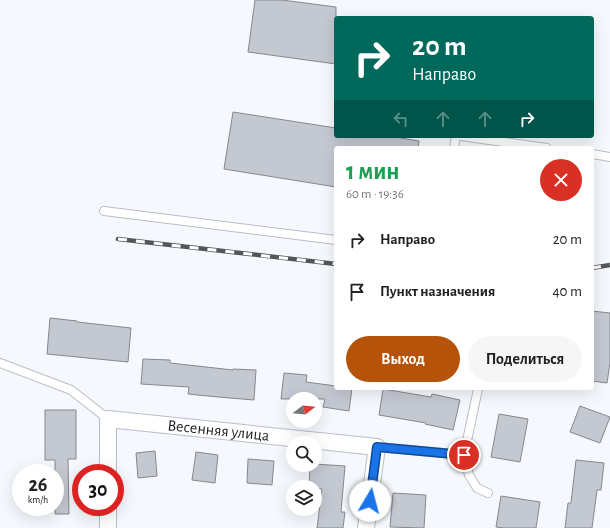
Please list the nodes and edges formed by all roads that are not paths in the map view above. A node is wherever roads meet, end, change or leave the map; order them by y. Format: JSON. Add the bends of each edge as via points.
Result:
{"nodes":[{"id":1,"x":475,"y":138,"type":"edge"},
{"id":2,"x":533,"y":146,"type":"edge"},
{"id":3,"x":594,"y":154,"type":"edge"},
{"id":4,"x":610,"y":157,"type":"edge"},
{"id":5,"x":104,"y":211,"type":"dead end"},
{"id":6,"x":334,"y":240,"type":"edge"},
{"id":7,"x":0,"y":363,"type":"edge"},
{"id":8,"x":478,"y":390,"type":"edge"},
{"id":9,"x":108,"y":418,"type":"junction"},
{"id":10,"x":377,"y":447,"type":"junction"},
{"id":11,"x":464,"y":455,"type":"junction"},
{"id":12,"x":108,"y":464,"type":"edge"},
{"id":13,"x":488,"y":493,"type":"dead end"},
{"id":14,"x":108,"y":516,"type":"edge"},
{"id":15,"x":108,"y":528,"type":"edge"},
{"id":16,"x":366,"y":528,"type":"edge"}],
"edges":[{"from":1,"to":2,"type":"lane"},
{"from":3,"to":4,"type":"lane"},
{"from":5,"to":6,"type":"lane"},
{"from":7,"to":9,"type":"lane","via":[[72,390]]},
{"from":8,"to":11,"type":"lane"},
{"from":9,"to":10,"type":"street","name":"Весенняя улица"},
{"from":9,"to":12,"type":"street"},
{"from":10,"to":11,"type":"lane"},
{"from":10,"to":16,"type":"street"},
{"from":11,"to":13,"type":"lane","via":[[469,475],[477,488]]},
{"from":14,"to":15,"type":"street"}]}
